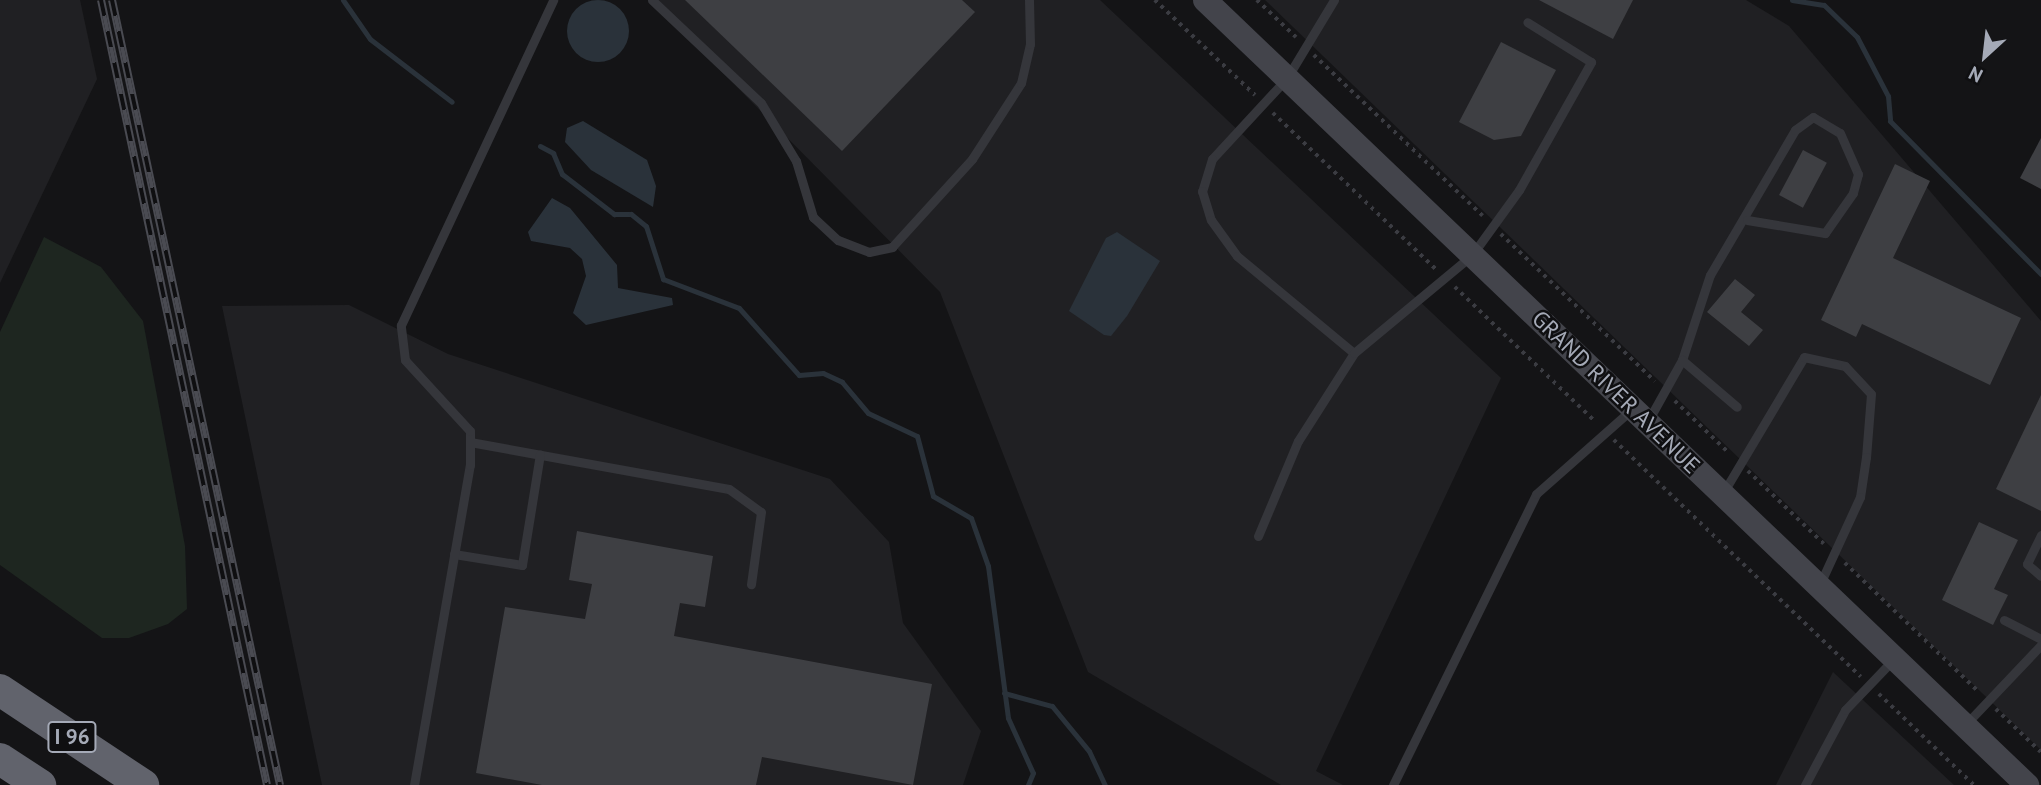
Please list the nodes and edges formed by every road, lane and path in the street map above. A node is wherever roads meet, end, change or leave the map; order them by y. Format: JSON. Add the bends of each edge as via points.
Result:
{"nodes":[{"id":1,"x":553,"y":0,"type":"edge"},
{"id":2,"x":652,"y":0,"type":"edge"},
{"id":3,"x":1029,"y":0,"type":"edge"},
{"id":4,"x":1155,"y":0,"type":"edge"},
{"id":5,"x":1205,"y":0,"type":"edge"},
{"id":6,"x":1257,"y":0,"type":"edge"},
{"id":7,"x":1334,"y":0,"type":"edge"},
{"id":8,"x":1527,"y":22,"type":"dead end"},
{"id":9,"x":1306,"y":47,"type":"junction"},
{"id":10,"x":1287,"y":78,"type":"junction"},
{"id":11,"x":1262,"y":102,"type":"junction"},
{"id":12,"x":1747,"y":220,"type":"junction"},
{"id":13,"x":1493,"y":226,"type":"junction"},
{"id":14,"x":1472,"y":255,"type":"junction"},
{"id":15,"x":1444,"y":276,"type":"junction"},
{"id":16,"x":1354,"y":353,"type":"junction"},
{"id":17,"x":1682,"y":360,"type":"junction"},
{"id":18,"x":1665,"y":391,"type":"junction"},
{"id":19,"x":1737,"y":407,"type":"dead end"},
{"id":20,"x":1640,"y":415,"type":"junction"},
{"id":21,"x":1606,"y":432,"type":"junction"},
{"id":22,"x":470,"y":442,"type":"junction"},
{"id":23,"x":540,"y":454,"type":"junction"},
{"id":24,"x":1741,"y":464,"type":"junction"},
{"id":25,"x":1723,"y":494,"type":"junction"},
{"id":26,"x":2041,"y":535,"type":"edge"},
{"id":27,"x":1258,"y":536,"type":"dead end"},
{"id":28,"x":1834,"y":553,"type":"junction"},
{"id":29,"x":454,"y":554,"type":"junction"},
{"id":30,"x":2041,"y":576,"type":"edge"},
{"id":31,"x":751,"y":584,"type":"dead end"},
{"id":32,"x":1819,"y":586,"type":"junction"},
{"id":33,"x":2004,"y":620,"type":"dead end"},
{"id":34,"x":2041,"y":639,"type":"edge"},
{"id":35,"x":2041,"y":645,"type":"edge"},
{"id":36,"x":1894,"y":659,"type":"junction"},
{"id":37,"x":1869,"y":684,"type":"junction"},
{"id":38,"x":0,"y":690,"type":"edge"},
{"id":39,"x":1988,"y":701,"type":"junction"},
{"id":40,"x":1964,"y":726,"type":"junction"},
{"id":41,"x":2041,"y":752,"type":"edge"},
{"id":42,"x":0,"y":759,"type":"edge"},
{"id":43,"x":40,"y":785,"type":"edge"},
{"id":44,"x":143,"y":785,"type":"edge"},
{"id":45,"x":414,"y":785,"type":"edge"},
{"id":46,"x":1393,"y":785,"type":"edge"},
{"id":47,"x":1805,"y":785,"type":"edge"},
{"id":48,"x":1974,"y":785,"type":"edge"},
{"id":49,"x":2027,"y":785,"type":"edge"}],
"edges":[{"from":1,"to":22,"type":"lane","via":[[401,325],[405,360],[460,414]]},
{"from":2,"to":3,"type":"lane","via":[[761,103],[796,161],[813,217],[838,240],[869,252],[892,247],[986,138],[1021,83],[1030,44]]},
{"from":4,"to":11,"type":"path"},
{"from":5,"to":10,"type":"main road","name":"GRAND RIVER AVENUE"},
{"from":6,"to":9,"type":"path"},
{"from":7,"to":9,"type":"lane"},
{"from":8,"to":13,"type":"lane","via":[[1591,62]]},
{"from":9,"to":10,"type":"lane"},
{"from":9,"to":13,"type":"path"},
{"from":10,"to":11,"type":"lane"},
{"from":10,"to":14,"type":"main road","name":"GRAND RIVER AVENUE"},
{"from":11,"to":15,"type":"path"},
{"from":11,"to":16,"type":"lane","via":[[1212,159],[1202,191],[1210,220],[1237,256]]},
{"from":12,"to":12,"type":"lane","via":[[1801,122],[1823,120],[1840,133],[1858,174],[1853,193],[1825,233]]},
{"from":12,"to":17,"type":"lane","via":[[1710,275]]},
{"from":13,"to":14,"type":"lane"},
{"from":13,"to":18,"type":"path"},
{"from":14,"to":15,"type":"lane"},
{"from":14,"to":20,"type":"main road","name":"GRAND RIVER AVENUE"},
{"from":15,"to":16,"type":"lane"},
{"from":15,"to":21,"type":"path"},
{"from":16,"to":27,"type":"lane","via":[[1298,441]]},
{"from":17,"to":18,"type":"lane"},
{"from":17,"to":19,"type":"lane"},
{"from":18,"to":20,"type":"lane"},
{"from":18,"to":24,"type":"path"},
{"from":20,"to":21,"type":"lane"},
{"from":20,"to":25,"type":"main road","name":"GRAND RIVER AVENUE"},
{"from":21,"to":37,"type":"path"},
{"from":21,"to":46,"type":"lane","via":[[1536,494]]},
{"from":22,"to":23,"type":"lane"},
{"from":22,"to":29,"type":"lane"},
{"from":23,"to":29,"type":"lane","via":[[522,565]]},
{"from":23,"to":31,"type":"lane","via":[[729,489],[751,501],[761,512]]},
{"from":24,"to":25,"type":"lane"},
{"from":24,"to":28,"type":"path"},
{"from":24,"to":28,"type":"lane","via":[[1804,357],[1844,366],[1871,394],[1860,497]]},
{"from":25,"to":32,"type":"main road","name":"GRAND RIVER AVENUE"},
{"from":26,"to":30,"type":"lane","via":[[2027,564]]},
{"from":28,"to":32,"type":"lane"},
{"from":28,"to":39,"type":"path"},
{"from":29,"to":45,"type":"lane"},
{"from":32,"to":36,"type":"main road","name":"GRAND RIVER AVENUE"},
{"from":33,"to":34,"type":"lane"},
{"from":35,"to":39,"type":"lane"},
{"from":36,"to":37,"type":"lane"},
{"from":36,"to":40,"type":"main road","name":"GRAND RIVER AVENUE"},
{"from":37,"to":47,"type":"lane","via":[[1845,710]]},
{"from":37,"to":48,"type":"path"},
{"from":38,"to":44,"type":"highway","number":"I 96"},
{"from":39,"to":40,"type":"lane"},
{"from":39,"to":41,"type":"path"},
{"from":40,"to":49,"type":"main road","name":"GRAND RIVER AVENUE"},
{"from":42,"to":43,"type":"highway","number":"I 96"}]}
